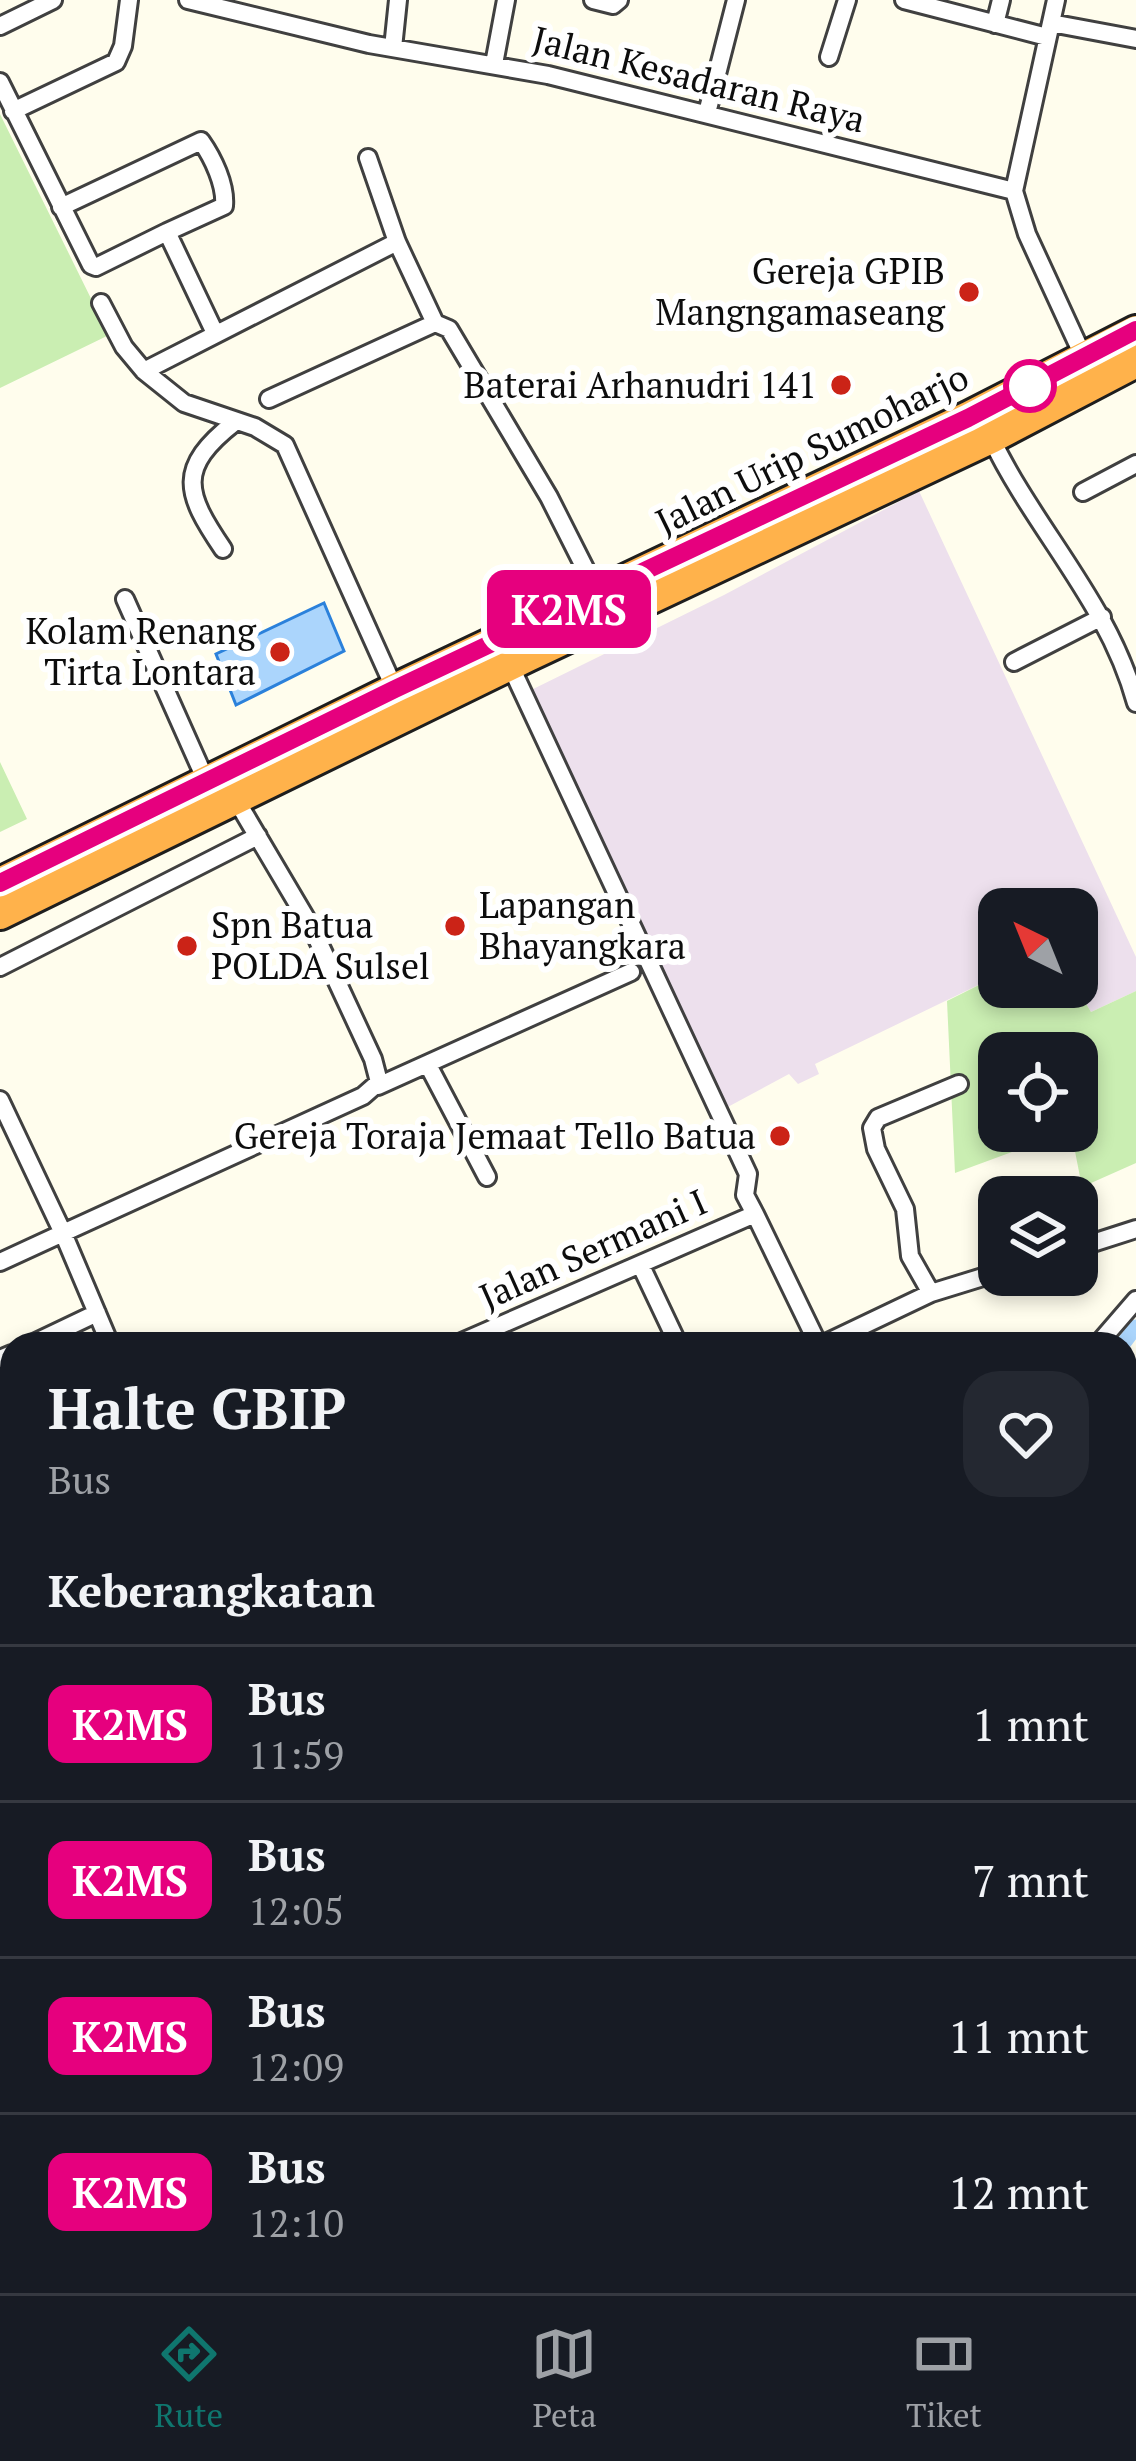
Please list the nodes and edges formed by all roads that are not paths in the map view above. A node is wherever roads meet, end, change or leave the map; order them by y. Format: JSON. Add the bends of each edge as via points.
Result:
{"nodes":[{"id":1,"x":53,"y":0,"type":"edge"},
{"id":2,"x":128,"y":0,"type":"edge"},
{"id":3,"x":188,"y":0,"type":"edge"},
{"id":4,"x":398,"y":0,"type":"edge"},
{"id":5,"x":506,"y":0,"type":"edge"},
{"id":6,"x":593,"y":0,"type":"edge"},
{"id":7,"x":619,"y":0,"type":"edge"},
{"id":8,"x":715,"y":0,"type":"edge"},
{"id":9,"x":847,"y":0,"type":"edge"},
{"id":10,"x":904,"y":0,"type":"edge"},
{"id":11,"x":1000,"y":0,"type":"edge"},
{"id":12,"x":1056,"y":0,"type":"edge"},
{"id":13,"x":735,"y":3,"type":"edge"},
{"id":14,"x":994,"y":24,"type":"junction"},
{"id":15,"x":0,"y":26,"type":"edge"},
{"id":16,"x":1049,"y":30,"type":"junction"},
{"id":17,"x":1136,"y":39,"type":"edge"},
{"id":18,"x":393,"y":48,"type":"junction"},
{"id":19,"x":829,"y":57,"type":"dead end"},
{"id":20,"x":494,"y":64,"type":"junction"},
{"id":21,"x":0,"y":82,"type":"edge"},
{"id":22,"x":14,"y":111,"type":"junction"},
{"id":23,"x":707,"y":113,"type":"junction"},
{"id":24,"x":368,"y":158,"type":"dead end"},
{"id":25,"x":1014,"y":190,"type":"junction"},
{"id":26,"x":61,"y":207,"type":"junction"},
{"id":27,"x":167,"y":232,"type":"junction"},
{"id":28,"x":397,"y":242,"type":"junction"},
{"id":29,"x":101,"y":303,"type":"dead end"},
{"id":30,"x":435,"y":322,"type":"junction"},
{"id":31,"x":1136,"y":331,"type":"edge"},
{"id":32,"x":215,"y":333,"type":"junction"},
{"id":33,"x":1085,"y":359,"type":"junction"},
{"id":34,"x":1136,"y":362,"type":"edge"},
{"id":35,"x":144,"y":371,"type":"junction"},
{"id":36,"x":269,"y":399,"type":"dead end"},
{"id":37,"x":236,"y":422,"type":"junction"},
{"id":38,"x":991,"y":438,"type":"junction"},
{"id":39,"x":1136,"y":464,"type":"edge"},
{"id":40,"x":852,"y":487,"type":"junction"},
{"id":41,"x":1083,"y":492,"type":"dead end"},
{"id":42,"x":223,"y":549,"type":"dead end"},
{"id":43,"x":125,"y":599,"type":"dead end"},
{"id":44,"x":604,"y":607,"type":"junction"},
{"id":45,"x":1102,"y":617,"type":"junction"},
{"id":46,"x":1014,"y":662,"type":"dead end"},
{"id":47,"x":510,"y":665,"type":"junction"},
{"id":48,"x":401,"y":702,"type":"junction"},
{"id":49,"x":1136,"y":703,"type":"edge"},
{"id":50,"x":220,"y":795,"type":"junction"},
{"id":51,"x":258,"y":836,"type":"junction"},
{"id":52,"x":0,"y":883,"type":"edge"},
{"id":53,"x":0,"y":914,"type":"edge"},
{"id":54,"x":0,"y":967,"type":"edge"},
{"id":55,"x":631,"y":972,"type":"dead end"},
{"id":56,"x":428,"y":1064,"type":"junction"},
{"id":57,"x":959,"y":1084,"type":"dead end"},
{"id":58,"x":378,"y":1086,"type":"junction"},
{"id":59,"x":0,"y":1100,"type":"edge"},
{"id":60,"x":6,"y":1128,"type":"edge"},
{"id":61,"x":487,"y":1177,"type":"dead end"},
{"id":62,"x":755,"y":1214,"type":"junction"},
{"id":63,"x":1136,"y":1229,"type":"edge"},
{"id":64,"x":63,"y":1233,"type":"junction"},
{"id":65,"x":1098,"y":1241,"type":"edge"},
{"id":66,"x":0,"y":1262,"type":"edge"},
{"id":67,"x":641,"y":1266,"type":"junction"},
{"id":68,"x":978,"y":1278,"type":"edge"},
{"id":69,"x":931,"y":1293,"type":"junction"},
{"id":70,"x":1136,"y":1300,"type":"edge"},
{"id":71,"x":97,"y":1313,"type":"junction"},
{"id":72,"x":57,"y":1332,"type":"edge"},
{"id":73,"x":105,"y":1332,"type":"edge"},
{"id":74,"x":485,"y":1332,"type":"edge"},
{"id":75,"x":672,"y":1332,"type":"edge"},
{"id":76,"x":815,"y":1332,"type":"edge"},
{"id":77,"x":847,"y":1332,"type":"edge"},
{"id":78,"x":1108,"y":1332,"type":"edge"}],
"edges":[{"from":1,"to":15,"type":"street"},
{"from":2,"to":22,"type":"street","via":[[116,62]]},
{"from":3,"to":18,"type":"street","name":"Jalan Kesadaran Raya"},
{"from":4,"to":18,"type":"street"},
{"from":5,"to":20,"type":"street"},
{"from":6,"to":7,"type":"street"},
{"from":8,"to":13,"type":"street"},
{"from":9,"to":19,"type":"street"},
{"from":10,"to":14,"type":"street"},
{"from":11,"to":14,"type":"street"},
{"from":12,"to":16,"type":"street"},
{"from":13,"to":23,"type":"street"},
{"from":14,"to":16,"type":"street"},
{"from":16,"to":17,"type":"street"},
{"from":16,"to":25,"type":"street"},
{"from":18,"to":20,"type":"street","name":"Jalan Kesadaran Raya"},
{"from":20,"to":23,"type":"street","name":"Jalan Kesadaran Raya"},
{"from":21,"to":22,"type":"street"},
{"from":22,"to":26,"type":"street"},
{"from":23,"to":25,"type":"street","name":"Jalan Kesadaran Raya"},
{"from":24,"to":28,"type":"street"},
{"from":25,"to":33,"type":"street"},
{"from":26,"to":27,"type":"street","via":[[96,267]]},
{"from":26,"to":27,"type":"street","via":[[202,141],[224,206]]},
{"from":27,"to":32,"type":"street"},
{"from":28,"to":30,"type":"street"},
{"from":28,"to":32,"type":"street"},
{"from":29,"to":35,"type":"street"},
{"from":30,"to":36,"type":"street"},
{"from":30,"to":44,"type":"street","via":[[466,355]]},
{"from":31,"to":33,"type":"highway","name":"Jalan Urip Sumoharjo"},
{"from":32,"to":35,"type":"street"},
{"from":33,"to":40,"type":"highway","name":"Jalan Urip Sumoharjo"},
{"from":34,"to":38,"type":"highway","name":"Jalan Urip Sumoharjo"},
{"from":35,"to":37,"type":"street","via":[[184,403]]},
{"from":37,"to":42,"type":"street","via":[[203,454],[192,480],[195,506]]},
{"from":37,"to":48,"type":"street","via":[[285,445]]},
{"from":38,"to":40,"type":"highway","name":"Jalan Urip Sumoharjo"},
{"from":38,"to":45,"type":"street"},
{"from":39,"to":41,"type":"street"},
{"from":40,"to":44,"type":"highway","name":"Jalan Urip Sumoharjo"},
{"from":43,"to":50,"type":"street"},
{"from":44,"to":47,"type":"highway","name":"Jalan Urip Sumoharjo"},
{"from":44,"to":48,"type":"highway","name":"Jalan Urip Sumoharjo"},
{"from":45,"to":46,"type":"street"},
{"from":45,"to":49,"type":"street"},
{"from":47,"to":48,"type":"highway","name":"Jalan Urip Sumoharjo"},
{"from":47,"to":62,"type":"street","via":[[748,1174],[745,1195]]},
{"from":48,"to":50,"type":"highway","name":"Jalan Urip Sumoharjo"},
{"from":50,"to":51,"type":"street"},
{"from":50,"to":52,"type":"highway","name":"Jalan Urip Sumoharjo"},
{"from":50,"to":53,"type":"highway","name":"Jalan Urip Sumoharjo"},
{"from":51,"to":54,"type":"street"},
{"from":51,"to":58,"type":"street","via":[[313,930]]},
{"from":55,"to":56,"type":"street"},
{"from":56,"to":58,"type":"street"},
{"from":56,"to":61,"type":"street"},
{"from":57,"to":69,"type":"street","via":[[878,1118],[872,1128],[905,1209],[910,1256]]},
{"from":58,"to":64,"type":"street"},
{"from":59,"to":60,"type":"street"},
{"from":60,"to":64,"type":"street"},
{"from":62,"to":67,"type":"street","name":"Jalan Sermani I"},
{"from":62,"to":76,"type":"street","name":"Jalan Sermani I"},
{"from":63,"to":65,"type":"street"},
{"from":64,"to":66,"type":"street"},
{"from":64,"to":71,"type":"street"},
{"from":67,"to":74,"type":"street","name":"Jalan Sermani I"},
{"from":67,"to":75,"type":"street"},
{"from":68,"to":69,"type":"street"},
{"from":69,"to":77,"type":"street"},
{"from":70,"to":78,"type":"street"},
{"from":71,"to":72,"type":"street"},
{"from":71,"to":73,"type":"street"}]}
